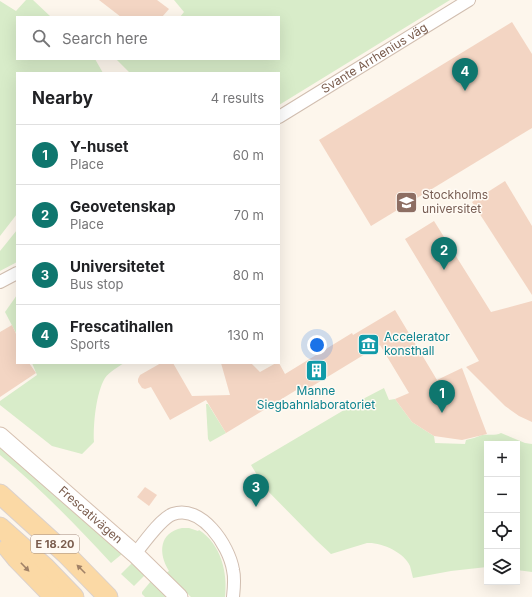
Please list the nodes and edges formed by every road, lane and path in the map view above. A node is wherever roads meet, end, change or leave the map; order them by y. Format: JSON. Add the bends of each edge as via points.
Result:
{"nodes":[{"id":1,"x":469,"y":0,"type":"edge"},
{"id":2,"x":280,"y":116,"type":"edge"},
{"id":3,"x":16,"y":274,"type":"edge"},
{"id":4,"x":0,"y":282,"type":"edge"},
{"id":5,"x":0,"y":436,"type":"edge"},
{"id":6,"x":0,"y":494,"type":"edge"},
{"id":7,"x":0,"y":527,"type":"edge"},
{"id":8,"x":0,"y":538,"type":"edge"},
{"id":9,"x":135,"y":554,"type":"junction"},
{"id":10,"x":54,"y":597,"type":"edge"},
{"id":11,"x":74,"y":597,"type":"edge"},
{"id":12,"x":108,"y":597,"type":"edge"},
{"id":13,"x":179,"y":597,"type":"edge"},
{"id":14,"x":233,"y":597,"type":"edge"}],
"edges":[{"from":1,"to":2,"type":"street","name":"Svante Arrhenius väg"},
{"from":3,"to":4,"type":"street"},
{"from":5,"to":9,"type":"street","name":"Frescativägen"},
{"from":12,"to":6,"type":"main road","number":"E 18.20","one_way":true,"via":[[66,554]]},
{"from":7,"to":11,"type":"main road","number":"E 18.20"},
{"from":8,"to":10,"type":"main road","one_way":true},
{"from":9,"to":13,"type":"street","name":"Frescativägen"},
{"from":9,"to":14,"type":"street","via":[[159,525],[171,515],[184,512],[189,514],[210,526],[228,553],[233,570]]}]}
